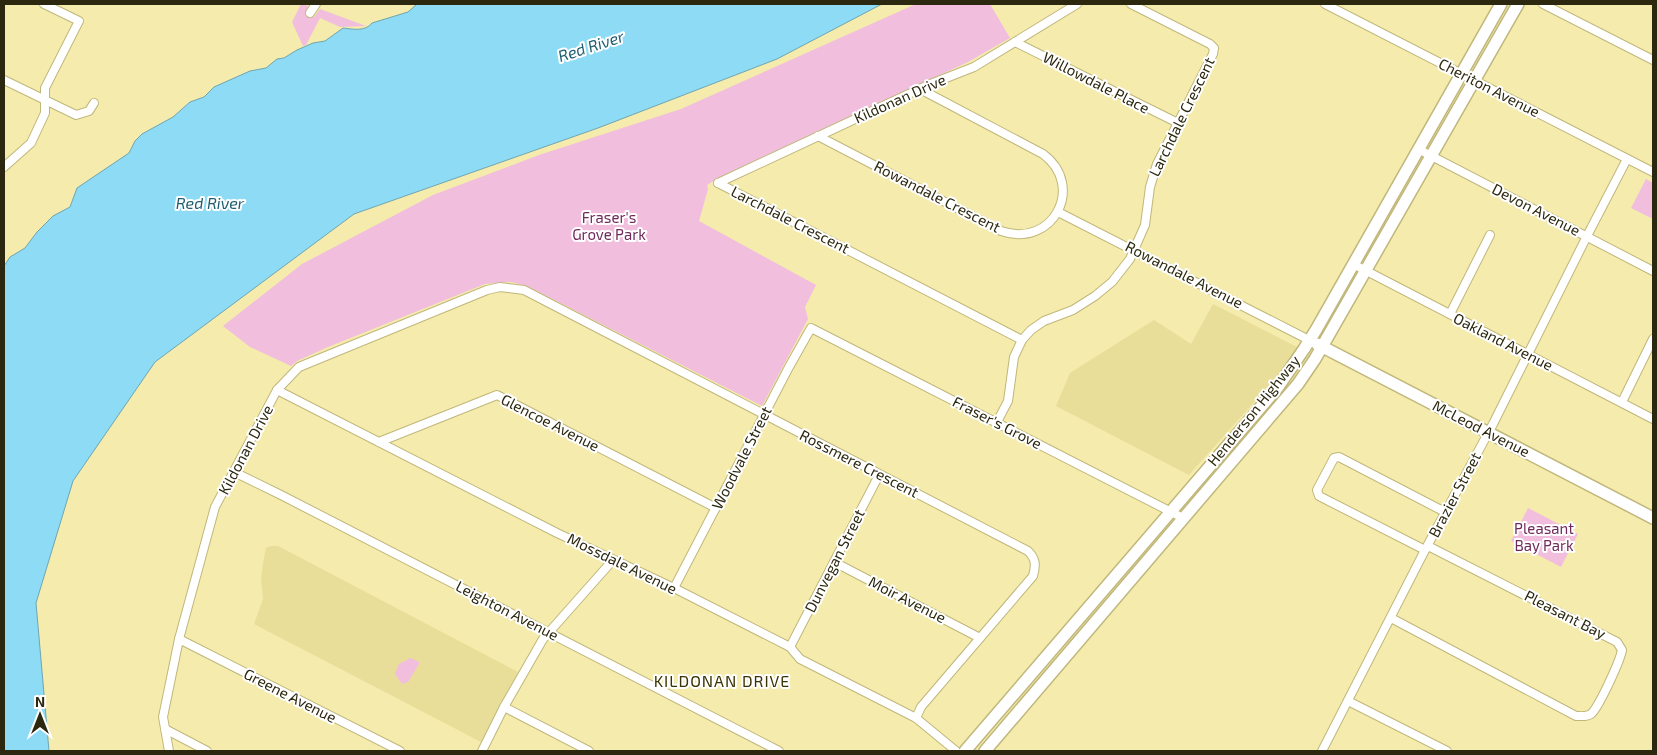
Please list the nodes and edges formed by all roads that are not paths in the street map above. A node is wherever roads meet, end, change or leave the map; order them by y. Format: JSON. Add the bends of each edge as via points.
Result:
{"nodes":[{"id":1,"x":44,"y":4,"type":"edge"},
{"id":2,"x":316,"y":4,"type":"edge"},
{"id":3,"x":1077,"y":4,"type":"edge"},
{"id":4,"x":1131,"y":4,"type":"edge"},
{"id":5,"x":1325,"y":4,"type":"edge"},
{"id":6,"x":1501,"y":4,"type":"edge"},
{"id":7,"x":1518,"y":4,"type":"edge"},
{"id":8,"x":1543,"y":4,"type":"edge"},
{"id":9,"x":310,"y":13,"type":"dead end"},
{"id":10,"x":1015,"y":42,"type":"junction"},
{"id":11,"x":1653,"y":60,"type":"edge"},
{"id":12,"x":1461,"y":74,"type":"junction"},
{"id":13,"x":4,"y":80,"type":"edge"},
{"id":14,"x":1474,"y":81,"type":"junction"},
{"id":15,"x":920,"y":89,"type":"junction"},
{"id":16,"x":45,"y":101,"type":"junction"},
{"id":17,"x":94,"y":103,"type":"dead end"},
{"id":18,"x":1178,"y":124,"type":"junction"},
{"id":19,"x":818,"y":136,"type":"junction"},
{"id":20,"x":1418,"y":150,"type":"junction"},
{"id":21,"x":1431,"y":156,"type":"junction"},
{"id":22,"x":1628,"y":159,"type":"junction"},
{"id":23,"x":4,"y":167,"type":"edge"},
{"id":24,"x":1653,"y":172,"type":"edge"},
{"id":25,"x":718,"y":184,"type":"joint"},
{"id":26,"x":1058,"y":212,"type":"junction"},
{"id":27,"x":1490,"y":235,"type":"dead end"},
{"id":28,"x":1586,"y":236,"type":"junction"},
{"id":29,"x":1135,"y":250,"type":"junction"},
{"id":30,"x":1353,"y":264,"type":"junction"},
{"id":31,"x":1653,"y":270,"type":"edge"},
{"id":32,"x":1366,"y":271,"type":"junction"},
{"id":33,"x":500,"y":287,"type":"joint"},
{"id":34,"x":1450,"y":314,"type":"junction"},
{"id":35,"x":811,"y":328,"type":"joint"},
{"id":36,"x":1653,"y":339,"type":"edge"},
{"id":37,"x":1022,"y":340,"type":"junction"},
{"id":38,"x":1309,"y":340,"type":"junction"},
{"id":39,"x":1322,"y":346,"type":"junction"},
{"id":40,"x":1528,"y":355,"type":"junction"},
{"id":41,"x":277,"y":390,"type":"junction"},
{"id":42,"x":1622,"y":402,"type":"junction"},
{"id":43,"x":764,"y":414,"type":"junction"},
{"id":44,"x":1250,"y":418,"type":"junction"},
{"id":45,"x":1653,"y":419,"type":"edge"},
{"id":46,"x":997,"y":422,"type":"junction"},
{"id":47,"x":1257,"y":433,"type":"junction"},
{"id":48,"x":1488,"y":433,"type":"junction"},
{"id":49,"x":379,"y":442,"type":"junction"},
{"id":50,"x":234,"y":472,"type":"junction"},
{"id":51,"x":879,"y":475,"type":"junction"},
{"id":52,"x":716,"y":508,"type":"junction"},
{"id":53,"x":1170,"y":512,"type":"junction"},
{"id":54,"x":1446,"y":512,"type":"junction"},
{"id":55,"x":1183,"y":518,"type":"junction"},
{"id":56,"x":1653,"y":518,"type":"edge"},
{"id":57,"x":1427,"y":548,"type":"junction"},
{"id":58,"x":613,"y":560,"type":"junction"},
{"id":59,"x":834,"y":562,"type":"junction"},
{"id":60,"x":674,"y":588,"type":"junction"},
{"id":61,"x":1390,"y":618,"type":"junction"},
{"id":62,"x":548,"y":632,"type":"junction"},
{"id":63,"x":1066,"y":633,"type":"junction"},
{"id":64,"x":980,"y":638,"type":"junction"},
{"id":65,"x":179,"y":639,"type":"junction"},
{"id":66,"x":1078,"y":642,"type":"junction"},
{"id":67,"x":790,"y":647,"type":"junction"},
{"id":68,"x":1010,"y":699,"type":"junction"},
{"id":69,"x":1348,"y":701,"type":"junction"},
{"id":70,"x":504,"y":707,"type":"junction"},
{"id":71,"x":1021,"y":708,"type":"junction"},
{"id":72,"x":916,"y":718,"type":"junction"},
{"id":73,"x":165,"y":729,"type":"junction"},
{"id":74,"x":169,"y":751,"type":"edge"},
{"id":75,"x":207,"y":751,"type":"edge"},
{"id":76,"x":400,"y":751,"type":"edge"},
{"id":77,"x":482,"y":751,"type":"edge"},
{"id":78,"x":589,"y":751,"type":"edge"},
{"id":79,"x":779,"y":751,"type":"edge"},
{"id":80,"x":956,"y":751,"type":"edge"},
{"id":81,"x":965,"y":751,"type":"edge"},
{"id":82,"x":985,"y":751,"type":"edge"},
{"id":83,"x":1322,"y":751,"type":"edge"},
{"id":84,"x":1447,"y":751,"type":"edge"}],
"edges":[{"from":1,"to":16,"type":"street","via":[[79,21],[45,88]]},
{"from":2,"to":9,"type":"street"},
{"from":3,"to":10,"type":"street","name":"Kildonan Drive"},
{"from":4,"to":18,"type":"street","name":"Larchdale Crescent","via":[[1214,48]]},
{"from":5,"to":12,"type":"street","name":"Cheriton Avenue"},
{"from":6,"to":12,"type":"main road","name":"Henderson Highway"},
{"from":7,"to":14,"type":"main road","name":"Henderson Highway"},
{"from":8,"to":11,"type":"street"},
{"from":10,"to":15,"type":"street","name":"Kildonan Drive","via":[[974,67]]},
{"from":10,"to":18,"type":"street","name":"Willowdale Place"},
{"from":12,"to":14,"type":"street","name":"Cheriton Avenue"},
{"from":12,"to":20,"type":"main road","name":"Henderson Highway"},
{"from":13,"to":16,"type":"street"},
{"from":14,"to":21,"type":"main road","name":"Henderson Highway"},
{"from":14,"to":22,"type":"street","name":"Cheriton Avenue"},
{"from":15,"to":19,"type":"street","name":"Kildonan Drive"},
{"from":15,"to":26,"type":"street","via":[[1049,158],[1058,168],[1062,184],[1063,196]]},
{"from":16,"to":17,"type":"street","via":[[76,116],[89,111]]},
{"from":16,"to":23,"type":"street","via":[[45,113],[31,143]]},
{"from":18,"to":29,"type":"street","name":"Larchdale Crescent","via":[[1153,175],[1145,225]]},
{"from":19,"to":25,"type":"street","name":"Kildonan Drive"},
{"from":19,"to":26,"type":"street","name":"Rowandale Crescent","via":[[1007,233],[1031,234]]},
{"from":20,"to":21,"type":"street","name":"Devon Avenue"},
{"from":20,"to":30,"type":"main road","name":"Henderson Highway"},
{"from":21,"to":28,"type":"street","name":"Devon Avenue"},
{"from":21,"to":32,"type":"main road","name":"Henderson Highway"},
{"from":22,"to":24,"type":"street","name":"Cheriton Avenue"},
{"from":22,"to":28,"type":"street","name":"Brazier Street"},
{"from":25,"to":37,"type":"street","name":"Larchdale Crescent"},
{"from":26,"to":29,"type":"street","name":"Rowandale Avenue"},
{"from":27,"to":34,"type":"street"},
{"from":28,"to":31,"type":"street","name":"Devon Avenue"},
{"from":28,"to":40,"type":"street","name":"Brazier Street"},
{"from":29,"to":37,"type":"street","name":"Larchdale Crescent","via":[[1112,282],[1095,296],[1073,310],[1044,321]]},
{"from":29,"to":38,"type":"street","name":"Rowandale Avenue"},
{"from":30,"to":32,"type":"street","name":"Oakland Avenue"},
{"from":30,"to":38,"type":"main road","name":"Henderson Highway"},
{"from":32,"to":34,"type":"street","name":"Oakland Avenue"},
{"from":32,"to":39,"type":"main road","name":"Henderson Highway"},
{"from":33,"to":41,"type":"street","name":"Kildonan Drive","via":[[299,367]]},
{"from":33,"to":43,"type":"street","name":"Rossmere Crescent","via":[[524,290]]},
{"from":34,"to":40,"type":"street","name":"Oakland Avenue"},
{"from":35,"to":43,"type":"street","name":"Woodvale Street"},
{"from":35,"to":46,"type":"street","name":"Fraser's Grove"},
{"from":36,"to":42,"type":"street"},
{"from":37,"to":46,"type":"street","name":"Larchdale Crescent","via":[[1014,357],[1008,401]]},
{"from":38,"to":39,"type":"main road","name":"McLeod Avenue"},
{"from":38,"to":44,"type":"main road","name":"Henderson Highway","via":[[1278,387]]},
{"from":39,"to":47,"type":"main road","name":"Henderson Highway","via":[[1298,384]]},
{"from":39,"to":48,"type":"main road","name":"McLeod Avenue"},
{"from":40,"to":42,"type":"street","name":"Oakland Avenue"},
{"from":40,"to":48,"type":"street","name":"Brazier Street"},
{"from":41,"to":49,"type":"street","name":"Mossdale Avenue"},
{"from":41,"to":50,"type":"street","name":"Kildonan Drive"},
{"from":42,"to":45,"type":"street","name":"Oakland Avenue"},
{"from":43,"to":51,"type":"street","name":"Rossmere Crescent"},
{"from":43,"to":52,"type":"street","name":"Woodvale Street"},
{"from":44,"to":47,"type":"main road"},
{"from":44,"to":53,"type":"main road","name":"Henderson Highway"},
{"from":46,"to":53,"type":"street","name":"Fraser's Grove"},
{"from":47,"to":55,"type":"main road","name":"Henderson Highway"},
{"from":48,"to":54,"type":"street","name":"Brazier Street"},
{"from":48,"to":56,"type":"main road","name":"McLeod Avenue"},
{"from":49,"to":52,"type":"street","name":"Glencoe Avenue","via":[[497,395]]},
{"from":49,"to":58,"type":"street","name":"Mossdale Avenue"},
{"from":50,"to":62,"type":"street","name":"Leighton Avenue"},
{"from":50,"to":65,"type":"street","name":"Kildonan Drive","via":[[216,507]]},
{"from":51,"to":59,"type":"street","name":"Dunvegan Street"},
{"from":51,"to":64,"type":"street","name":"Rossmere Crescent","via":[[1028,551],[1035,558],[1033,576]]},
{"from":52,"to":60,"type":"street","name":"Woodvale Street"},
{"from":53,"to":55,"type":"street","name":"Fraser's Grove"},
{"from":53,"to":63,"type":"main road","name":"Henderson Highway"},
{"from":54,"to":57,"type":"street","name":"Brazier Street"},
{"from":54,"to":57,"type":"street","via":[[1340,457],[1334,458],[1317,490],[1319,496]]},
{"from":55,"to":66,"type":"main road","name":"Henderson Highway"},
{"from":57,"to":61,"type":"street","name":"Brazier Street"},
{"from":57,"to":61,"type":"street","name":"Pleasant Bay","via":[[1617,642],[1622,650],[1620,660],[1608,684],[1592,713],[1576,716]]},
{"from":58,"to":60,"type":"street","name":"Mossdale Avenue"},
{"from":58,"to":62,"type":"street"},
{"from":59,"to":64,"type":"street","name":"Moir Avenue"},
{"from":59,"to":67,"type":"street","name":"Dunvegan Street"},
{"from":60,"to":67,"type":"street","name":"Mossdale Avenue"},
{"from":61,"to":69,"type":"street","name":"Brazier Street"},
{"from":62,"to":70,"type":"street"},
{"from":62,"to":79,"type":"street","name":"Leighton Avenue"},
{"from":63,"to":66,"type":"main road"},
{"from":63,"to":68,"type":"main road","name":"Henderson Highway"},
{"from":64,"to":72,"type":"street","name":"Rossmere Crescent","via":[[920,707]]},
{"from":65,"to":73,"type":"street","name":"Kildonan Drive","via":[[163,717]]},
{"from":65,"to":76,"type":"street","name":"Greene Avenue"},
{"from":66,"to":71,"type":"main road","name":"Henderson Highway"},
{"from":67,"to":72,"type":"street","name":"Mossdale Avenue","via":[[800,659]]},
{"from":68,"to":71,"type":"main road"},
{"from":68,"to":81,"type":"main road","name":"Henderson Highway"},
{"from":69,"to":83,"type":"street","name":"Brazier Street"},
{"from":69,"to":84,"type":"street"},
{"from":70,"to":77,"type":"street"},
{"from":70,"to":78,"type":"street"},
{"from":71,"to":82,"type":"main road","name":"Henderson Highway"},
{"from":72,"to":80,"type":"street","name":"Mossdale Avenue"},
{"from":73,"to":74,"type":"street","name":"Kildonan Drive"},
{"from":73,"to":75,"type":"street"}]}
